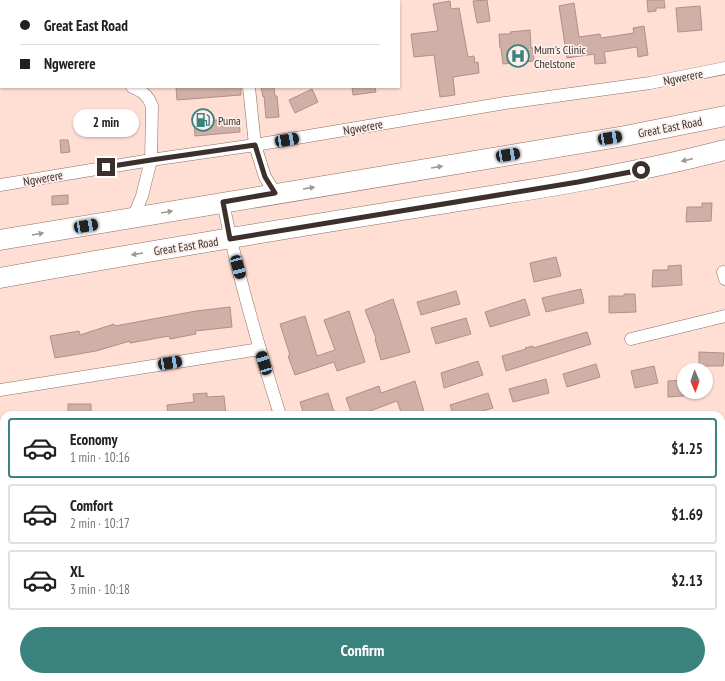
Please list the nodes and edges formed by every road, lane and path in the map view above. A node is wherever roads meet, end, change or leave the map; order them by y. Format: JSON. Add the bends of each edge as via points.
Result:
{"nodes":[{"id":1,"x":725,"y":68,"type":"edge"},
{"id":2,"x":134,"y":88,"type":"edge"},
{"id":3,"x":249,"y":88,"type":"edge"},
{"id":4,"x":725,"y":116,"type":"edge"},
{"id":5,"x":255,"y":145,"type":"junction"},
{"id":6,"x":725,"y":150,"type":"edge"},
{"id":7,"x":151,"y":160,"type":"junction"},
{"id":8,"x":0,"y":185,"type":"edge"},
{"id":9,"x":275,"y":193,"type":"junction"},
{"id":10,"x":223,"y":202,"type":"junction"},
{"id":11,"x":133,"y":218,"type":"junction"},
{"id":12,"x":230,"y":239,"type":"junction"},
{"id":13,"x":0,"y":240,"type":"edge"},
{"id":14,"x":0,"y":278,"type":"edge"},
{"id":15,"x":725,"y":316,"type":"edge"},
{"id":16,"x":631,"y":340,"type":"dead end"},
{"id":17,"x":260,"y":349,"type":"junction"},
{"id":18,"x":0,"y":390,"type":"edge"},
{"id":19,"x":279,"y":411,"type":"edge"}],
"edges":[{"from":1,"to":5,"type":"street","name":"Ngwerere","via":[[650,83],[505,103]]},
{"from":2,"to":7,"type":"street","via":[[149,98],[152,106]]},
{"from":3,"to":5,"type":"street"},
{"from":9,"to":4,"type":"main road","name":"Great East Road","one_way":true,"via":[[625,136]]},
{"from":5,"to":7,"type":"street","name":"Ngwerere"},
{"from":5,"to":9,"type":"street","via":[[265,177]]},
{"from":6,"to":12,"type":"main road","name":"Great East Road","one_way":true,"via":[[578,182]]},
{"from":7,"to":8,"type":"street","name":"Ngwerere"},
{"from":7,"to":11,"type":"street","via":[[142,196]]},
{"from":9,"to":10,"type":"main road","name":"Great East Road"},
{"from":11,"to":10,"type":"main road","name":"Great East Road","one_way":true},
{"from":10,"to":12,"type":"street"},
{"from":13,"to":11,"type":"main road","name":"Great East Road","one_way":true},
{"from":12,"to":14,"type":"main road","name":"Great East Road","one_way":true},
{"from":12,"to":17,"type":"street"},
{"from":15,"to":16,"type":"street"},
{"from":17,"to":18,"type":"street"},
{"from":17,"to":19,"type":"street"}]}
